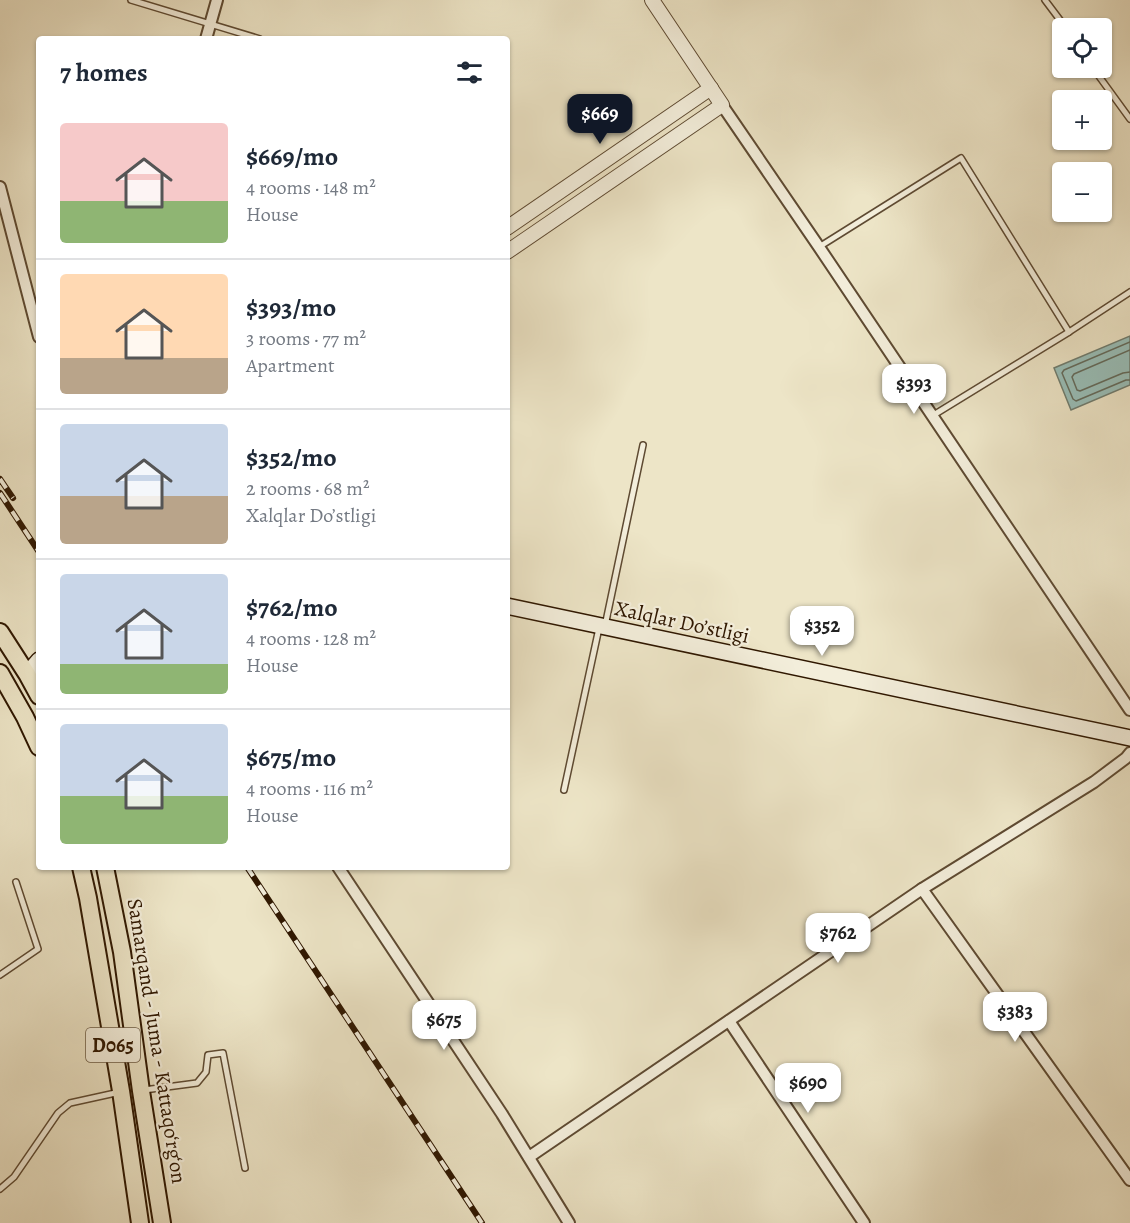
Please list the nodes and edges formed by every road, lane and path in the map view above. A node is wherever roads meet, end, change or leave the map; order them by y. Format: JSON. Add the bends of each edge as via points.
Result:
{"nodes":[{"id":1,"x":131,"y":0,"type":"edge"},
{"id":2,"x":217,"y":0,"type":"edge"},
{"id":3,"x":652,"y":0,"type":"edge"},
{"id":4,"x":1045,"y":0,"type":"edge"},
{"id":5,"x":1058,"y":18,"type":"edge"},
{"id":6,"x":211,"y":23,"type":"junction"},
{"id":7,"x":208,"y":36,"type":"edge"},
{"id":8,"x":251,"y":36,"type":"edge"},
{"id":9,"x":1100,"y":78,"type":"edge"},
{"id":10,"x":711,"y":88,"type":"junction"},
{"id":11,"x":722,"y":105,"type":"junction"},
{"id":12,"x":1130,"y":119,"type":"edge"},
{"id":13,"x":0,"y":187,"type":"edge"},
{"id":14,"x":510,"y":226,"type":"edge"},
{"id":15,"x":819,"y":247,"type":"junction"},
{"id":16,"x":510,"y":250,"type":"edge"},
{"id":17,"x":1130,"y":292,"type":"edge"},
{"id":18,"x":36,"y":325,"type":"edge"},
{"id":19,"x":1069,"y":332,"type":"junction"},
{"id":20,"x":932,"y":416,"type":"junction"},
{"id":21,"x":643,"y":445,"type":"dead end"},
{"id":22,"x":510,"y":607,"type":"edge"},
{"id":23,"x":602,"y":627,"type":"junction"},
{"id":24,"x":0,"y":632,"type":"edge"},
{"id":25,"x":36,"y":664,"type":"edge"},
{"id":26,"x":0,"y":673,"type":"edge"},
{"id":27,"x":27,"y":674,"type":"junction"},
{"id":28,"x":36,"y":690,"type":"edge"},
{"id":29,"x":1130,"y":710,"type":"edge"},
{"id":30,"x":1130,"y":738,"type":"edge"},
{"id":31,"x":36,"y":741,"type":"edge"},
{"id":32,"x":1130,"y":753,"type":"edge"},
{"id":33,"x":564,"y":790,"type":"dead end"},
{"id":34,"x":82,"y":870,"type":"edge"},
{"id":35,"x":106,"y":870,"type":"edge"},
{"id":36,"x":340,"y":870,"type":"edge"},
{"id":37,"x":16,"y":882,"type":"dead end"},
{"id":38,"x":922,"y":890,"type":"junction"},
{"id":39,"x":0,"y":975,"type":"edge"},
{"id":40,"x":729,"y":1021,"type":"junction"},
{"id":41,"x":141,"y":1091,"type":"junction"},
{"id":42,"x":121,"y":1092,"type":"junction"},
{"id":43,"x":529,"y":1157,"type":"junction"},
{"id":44,"x":245,"y":1168,"type":"dead end"},
{"id":45,"x":1130,"y":1180,"type":"edge"},
{"id":46,"x":0,"y":1189,"type":"edge"},
{"id":47,"x":140,"y":1223,"type":"edge"},
{"id":48,"x":162,"y":1223,"type":"edge"},
{"id":49,"x":569,"y":1223,"type":"edge"},
{"id":50,"x":864,"y":1223,"type":"edge"}],
"edges":[{"from":1,"to":6,"type":"lane"},
{"from":2,"to":6,"type":"street"},
{"from":3,"to":10,"type":"street"},
{"from":4,"to":5,"type":"lane"},
{"from":6,"to":7,"type":"street"},
{"from":6,"to":8,"type":"lane"},
{"from":9,"to":12,"type":"lane"},
{"from":10,"to":11,"type":"street"},
{"from":10,"to":14,"type":"street"},
{"from":11,"to":15,"type":"street"},
{"from":11,"to":16,"type":"street"},
{"from":13,"to":18,"type":"street"},
{"from":15,"to":19,"type":"lane","via":[[961,158]]},
{"from":15,"to":20,"type":"street"},
{"from":17,"to":19,"type":"lane"},
{"from":19,"to":20,"type":"lane"},
{"from":20,"to":29,"type":"street"},
{"from":21,"to":23,"type":"lane"},
{"from":22,"to":23,"type":"main road","name":"Xalqlar Do’stligi"},
{"from":23,"to":30,"type":"main road","name":"Xalqlar Do’stligi"},
{"from":23,"to":33,"type":"lane"},
{"from":24,"to":27,"type":"main road"},
{"from":25,"to":27,"type":"main road"},
{"from":26,"to":31,"type":"main road"},
{"from":27,"to":28,"type":"main road"},
{"from":32,"to":38,"type":"street","via":[[1094,782]]},
{"from":34,"to":42,"type":"main road","name":"Samarqand - Juma - Kattaqo‘rg‘on","number":"D065"},
{"from":35,"to":41,"type":"main road","name":"Samarqand - Juma - Kattaqo‘rg‘on","number":"D065","via":[[122,952]]},
{"from":36,"to":43,"type":"street"},
{"from":37,"to":39,"type":"lane","via":[[38,949]]},
{"from":38,"to":40,"type":"street"},
{"from":38,"to":45,"type":"street"},
{"from":40,"to":43,"type":"street"},
{"from":40,"to":50,"type":"street"},
{"from":41,"to":44,"type":"lane","via":[[196,1083],[206,1072],[208,1055],[223,1053]]},
{"from":41,"to":48,"type":"main road","name":"Samarqand - Juma - Kattaqo‘rg‘on","number":"D065"},
{"from":42,"to":46,"type":"lane","via":[[70,1103],[58,1113],[14,1177]]},
{"from":42,"to":47,"type":"main road","name":"Samarqand - Juma - Kattaqo‘rg‘on","number":"D065"},
{"from":43,"to":49,"type":"street"}]}
